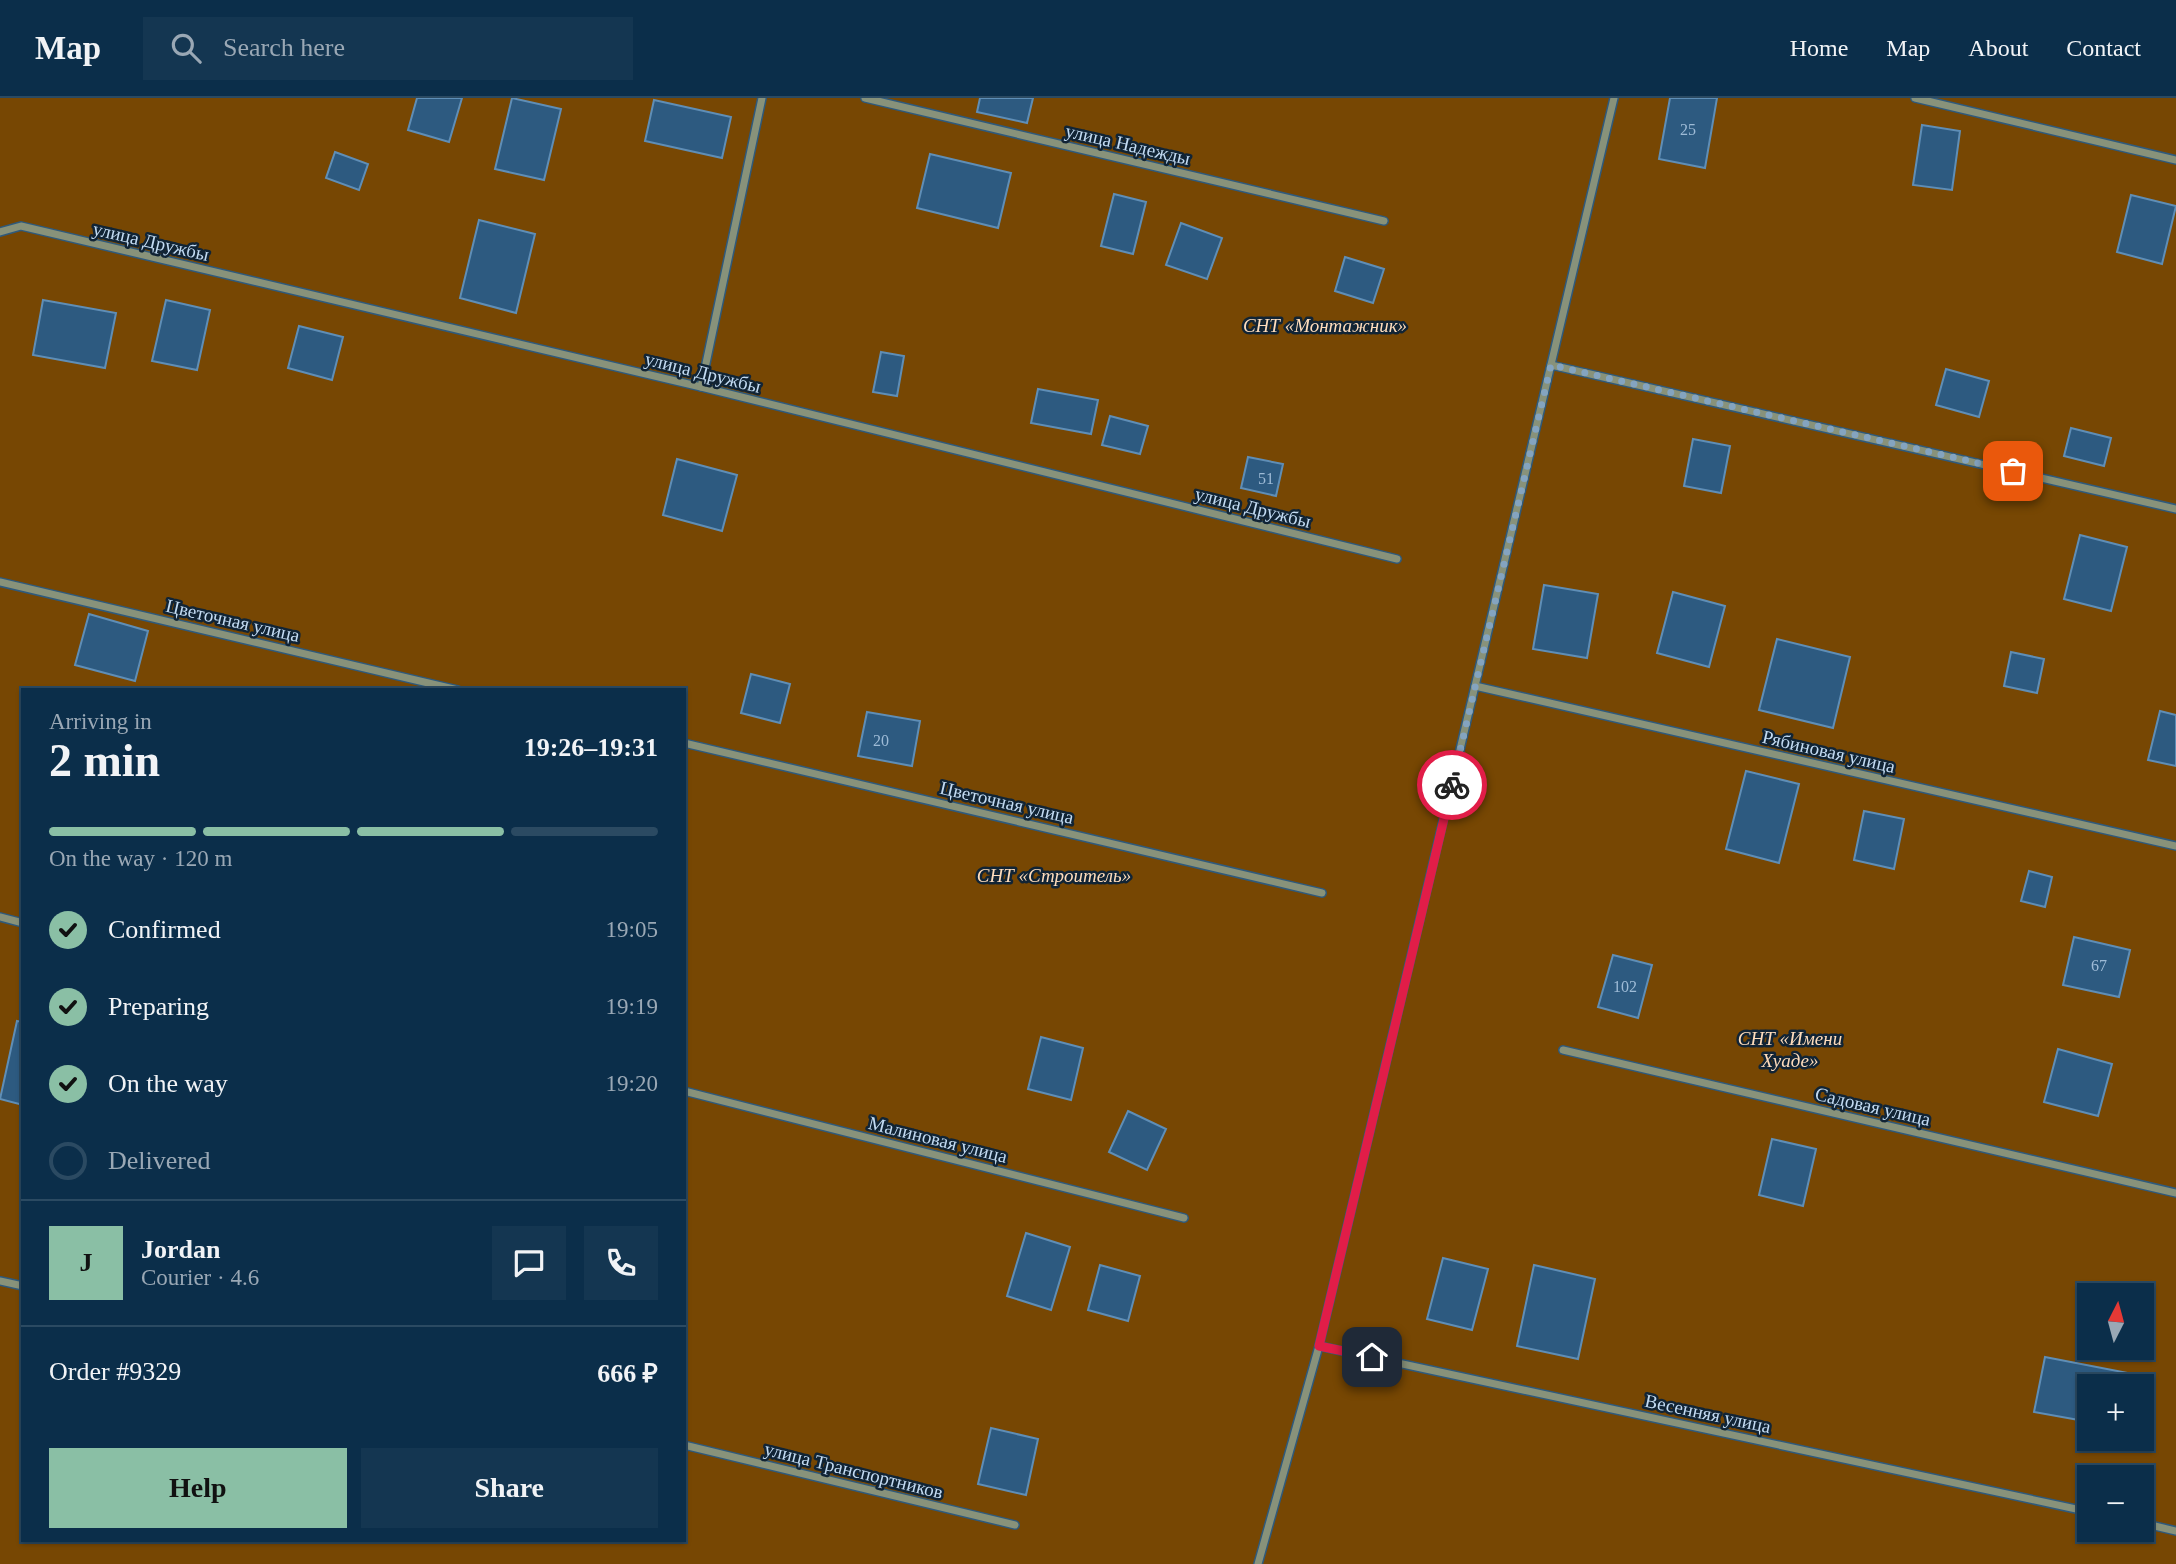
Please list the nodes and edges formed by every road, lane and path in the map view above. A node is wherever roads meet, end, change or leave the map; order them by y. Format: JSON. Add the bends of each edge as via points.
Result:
{"nodes":[{"id":1,"x":762,"y":98,"type":"edge"},
{"id":2,"x":866,"y":98,"type":"edge"},
{"id":3,"x":1614,"y":98,"type":"edge"},
{"id":4,"x":1915,"y":98,"type":"edge"},
{"id":5,"x":2176,"y":160,"type":"edge"},
{"id":6,"x":1384,"y":221,"type":"dead end"},
{"id":7,"x":0,"y":232,"type":"edge"},
{"id":8,"x":1551,"y":365,"type":"junction"},
{"id":9,"x":701,"y":387,"type":"junction"},
{"id":10,"x":2176,"y":509,"type":"edge"},
{"id":11,"x":1397,"y":559,"type":"dead end"},
{"id":12,"x":0,"y":582,"type":"edge"},
{"id":13,"x":1475,"y":686,"type":"junction"},
{"id":14,"x":450,"y":688,"type":"edge"},
{"id":15,"x":686,"y":743,"type":"edge"},
{"id":16,"x":2176,"y":846,"type":"edge"},
{"id":17,"x":1322,"y":893,"type":"dead end"},
{"id":18,"x":0,"y":917,"type":"edge"},
{"id":19,"x":21,"y":922,"type":"edge"},
{"id":20,"x":1563,"y":1050,"type":"dead end"},
{"id":21,"x":686,"y":1092,"type":"edge"},
{"id":22,"x":2176,"y":1193,"type":"edge"},
{"id":23,"x":1184,"y":1218,"type":"dead end"},
{"id":24,"x":0,"y":1281,"type":"edge"},
{"id":25,"x":21,"y":1286,"type":"edge"},
{"id":26,"x":1319,"y":1346,"type":"junction"},
{"id":27,"x":686,"y":1445,"type":"edge"},
{"id":28,"x":2077,"y":1509,"type":"edge"},
{"id":29,"x":1015,"y":1525,"type":"dead end"},
{"id":30,"x":2154,"y":1526,"type":"edge"},
{"id":31,"x":2176,"y":1531,"type":"edge"},
{"id":32,"x":1258,"y":1564,"type":"edge"}],
"edges":[{"from":1,"to":9,"type":"street"},
{"from":2,"to":6,"type":"street","name":"улица Надежды"},
{"from":3,"to":8,"type":"street"},
{"from":4,"to":5,"type":"street"},
{"from":7,"to":9,"type":"street","name":"улица Дружбы","via":[[21,226]]},
{"from":8,"to":10,"type":"street"},
{"from":8,"to":13,"type":"street"},
{"from":9,"to":11,"type":"street","name":"улица Дружбы"},
{"from":12,"to":14,"type":"street","name":"Цветочная улица"},
{"from":13,"to":16,"type":"street","name":"Рябиновая улица"},
{"from":13,"to":26,"type":"street"},
{"from":15,"to":17,"type":"street","name":"Цветочная улица"},
{"from":18,"to":19,"type":"street"},
{"from":20,"to":22,"type":"street","name":"Садовая улица"},
{"from":21,"to":23,"type":"street","name":"Малиновая улица"},
{"from":24,"to":25,"type":"street"},
{"from":26,"to":28,"type":"street","name":"Весенняя улица"},
{"from":26,"to":32,"type":"street"},
{"from":27,"to":29,"type":"street","name":"улица Транспортников"},
{"from":30,"to":31,"type":"street"}]}
